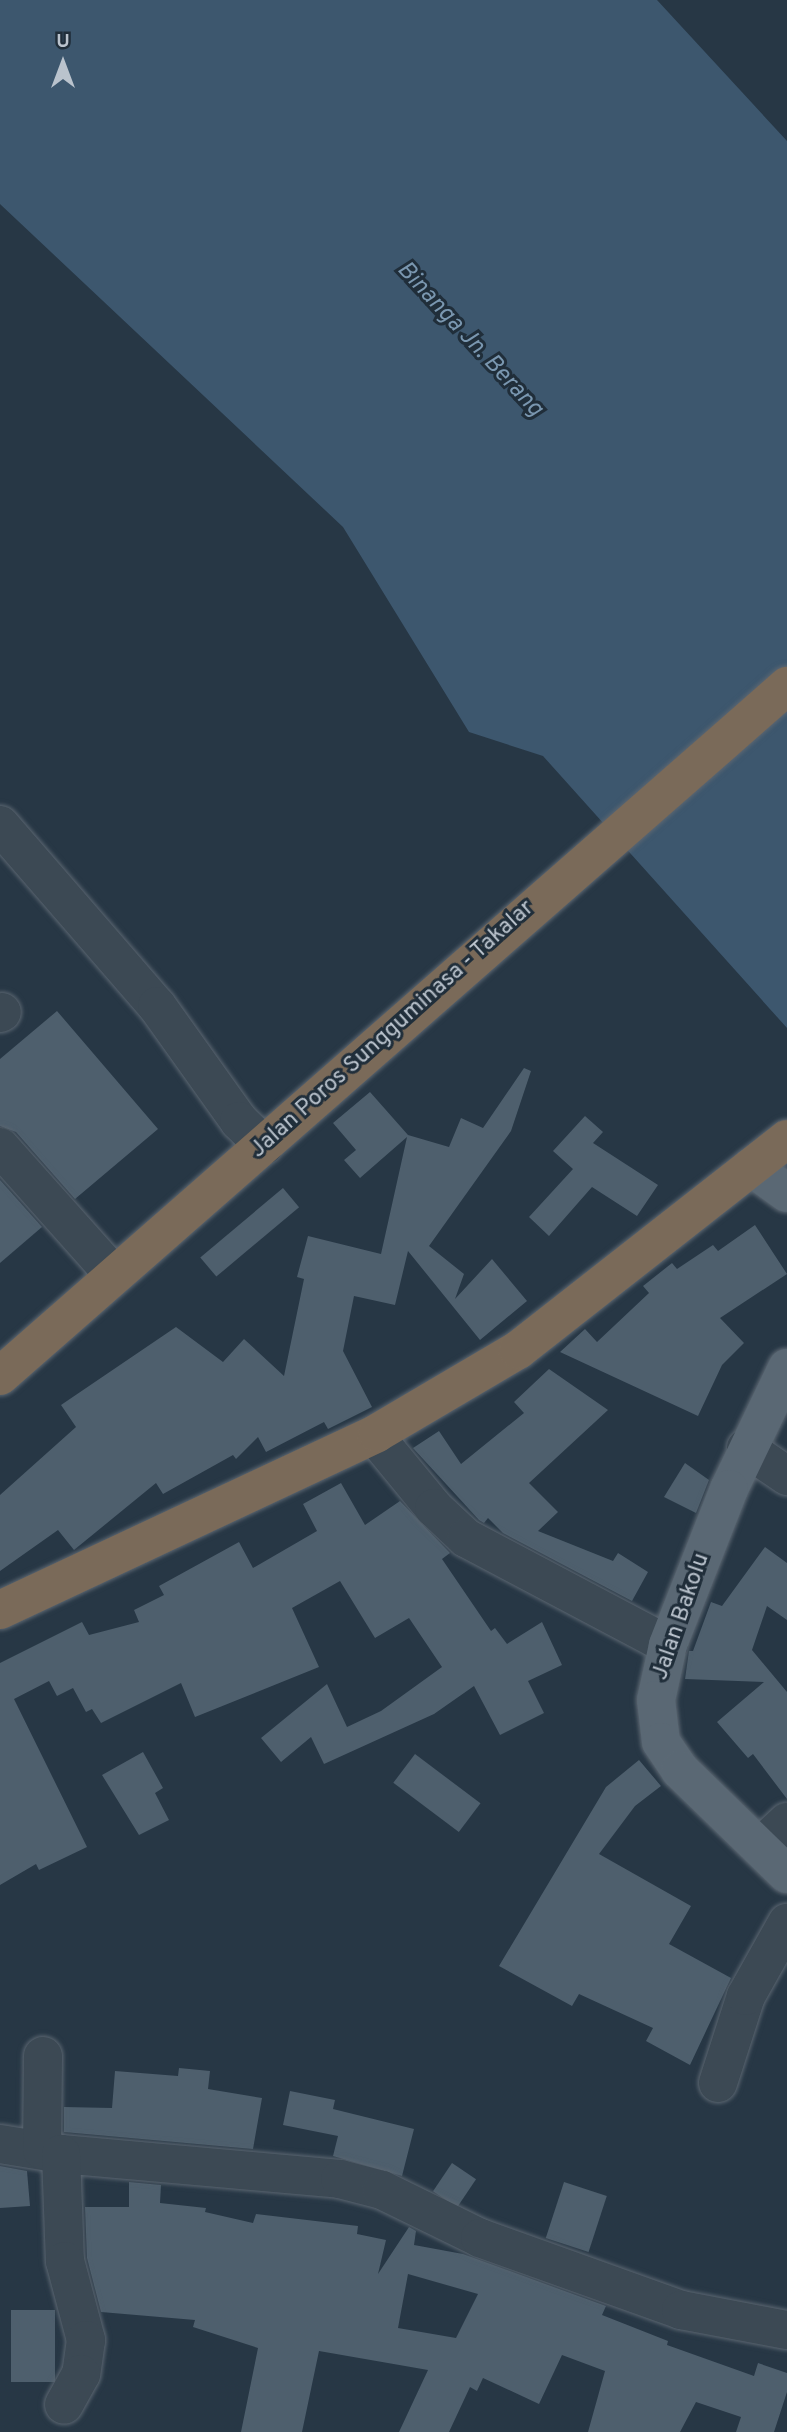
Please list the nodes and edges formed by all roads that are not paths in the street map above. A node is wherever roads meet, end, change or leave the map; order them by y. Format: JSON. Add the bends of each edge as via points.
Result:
{"nodes":[{"id":1,"x":787,"y":686,"type":"edge"},
{"id":2,"x":0,"y":825,"type":"edge"},
{"id":3,"x":264,"y":1146,"type":"junction"},
{"id":4,"x":0,"y":1147,"type":"edge"},
{"id":5,"x":772,"y":1150,"type":"edge"},
{"id":6,"x":787,"y":1193,"type":"edge"},
{"id":7,"x":114,"y":1275,"type":"junction"},
{"id":8,"x":787,"y":1368,"type":"edge"},
{"id":9,"x":0,"y":1376,"type":"edge"},
{"id":10,"x":374,"y":1435,"type":"junction"},
{"id":11,"x":746,"y":1448,"type":"junction"},
{"id":12,"x":787,"y":1476,"type":"edge"},
{"id":13,"x":0,"y":1609,"type":"edge"},
{"id":14,"x":656,"y":1639,"type":"junction"},
{"id":15,"x":773,"y":1835,"type":"edge"},
{"id":16,"x":787,"y":1874,"type":"edge"},
{"id":17,"x":787,"y":1923,"type":"edge"},
{"id":18,"x":43,"y":2056,"type":"dead end"},
{"id":19,"x":718,"y":2083,"type":"dead end"},
{"id":20,"x":0,"y":2144,"type":"edge"},
{"id":21,"x":52,"y":2152,"type":"junction"},
{"id":22,"x":787,"y":2330,"type":"edge"},
{"id":23,"x":64,"y":2405,"type":"dead end"}],
"edges":[{"from":1,"to":3,"type":"highway","name":"Jalan Poros Sungguminasa - Takalar"},
{"from":2,"to":3,"type":"street","via":[[157,1006],[239,1121]]},
{"from":3,"to":7,"type":"highway","name":"Jalan Poros Sungguminasa - Takalar"},
{"from":4,"to":7,"type":"street"},
{"from":5,"to":6,"type":"main road"},
{"from":5,"to":10,"type":"highway","via":[[518,1350]]},
{"from":7,"to":9,"type":"highway","name":"Jalan Poros Sungguminasa - Takalar"},
{"from":8,"to":11,"type":"main road","name":"Jalan Bakolu"},
{"from":10,"to":13,"type":"highway"},
{"from":10,"to":14,"type":"street","via":[[434,1508],[466,1538]]},
{"from":11,"to":12,"type":"street"},
{"from":11,"to":14,"type":"main road","name":"Jalan Bakolu"},
{"from":14,"to":15,"type":"main road","name":"Jalan Bakolu","via":[[661,1742],[680,1770]]},
{"from":15,"to":16,"type":"main road","name":"Jalan Bakolu"},
{"from":17,"to":19,"type":"street","via":[[746,1996]]},
{"from":18,"to":21,"type":"street"},
{"from":20,"to":21,"type":"street"},
{"from":21,"to":22,"type":"street","via":[[340,2179],[382,2190],[480,2238],[681,2310]]},
{"from":21,"to":23,"type":"street","via":[[65,2261],[86,2340],[81,2374]]}]}
